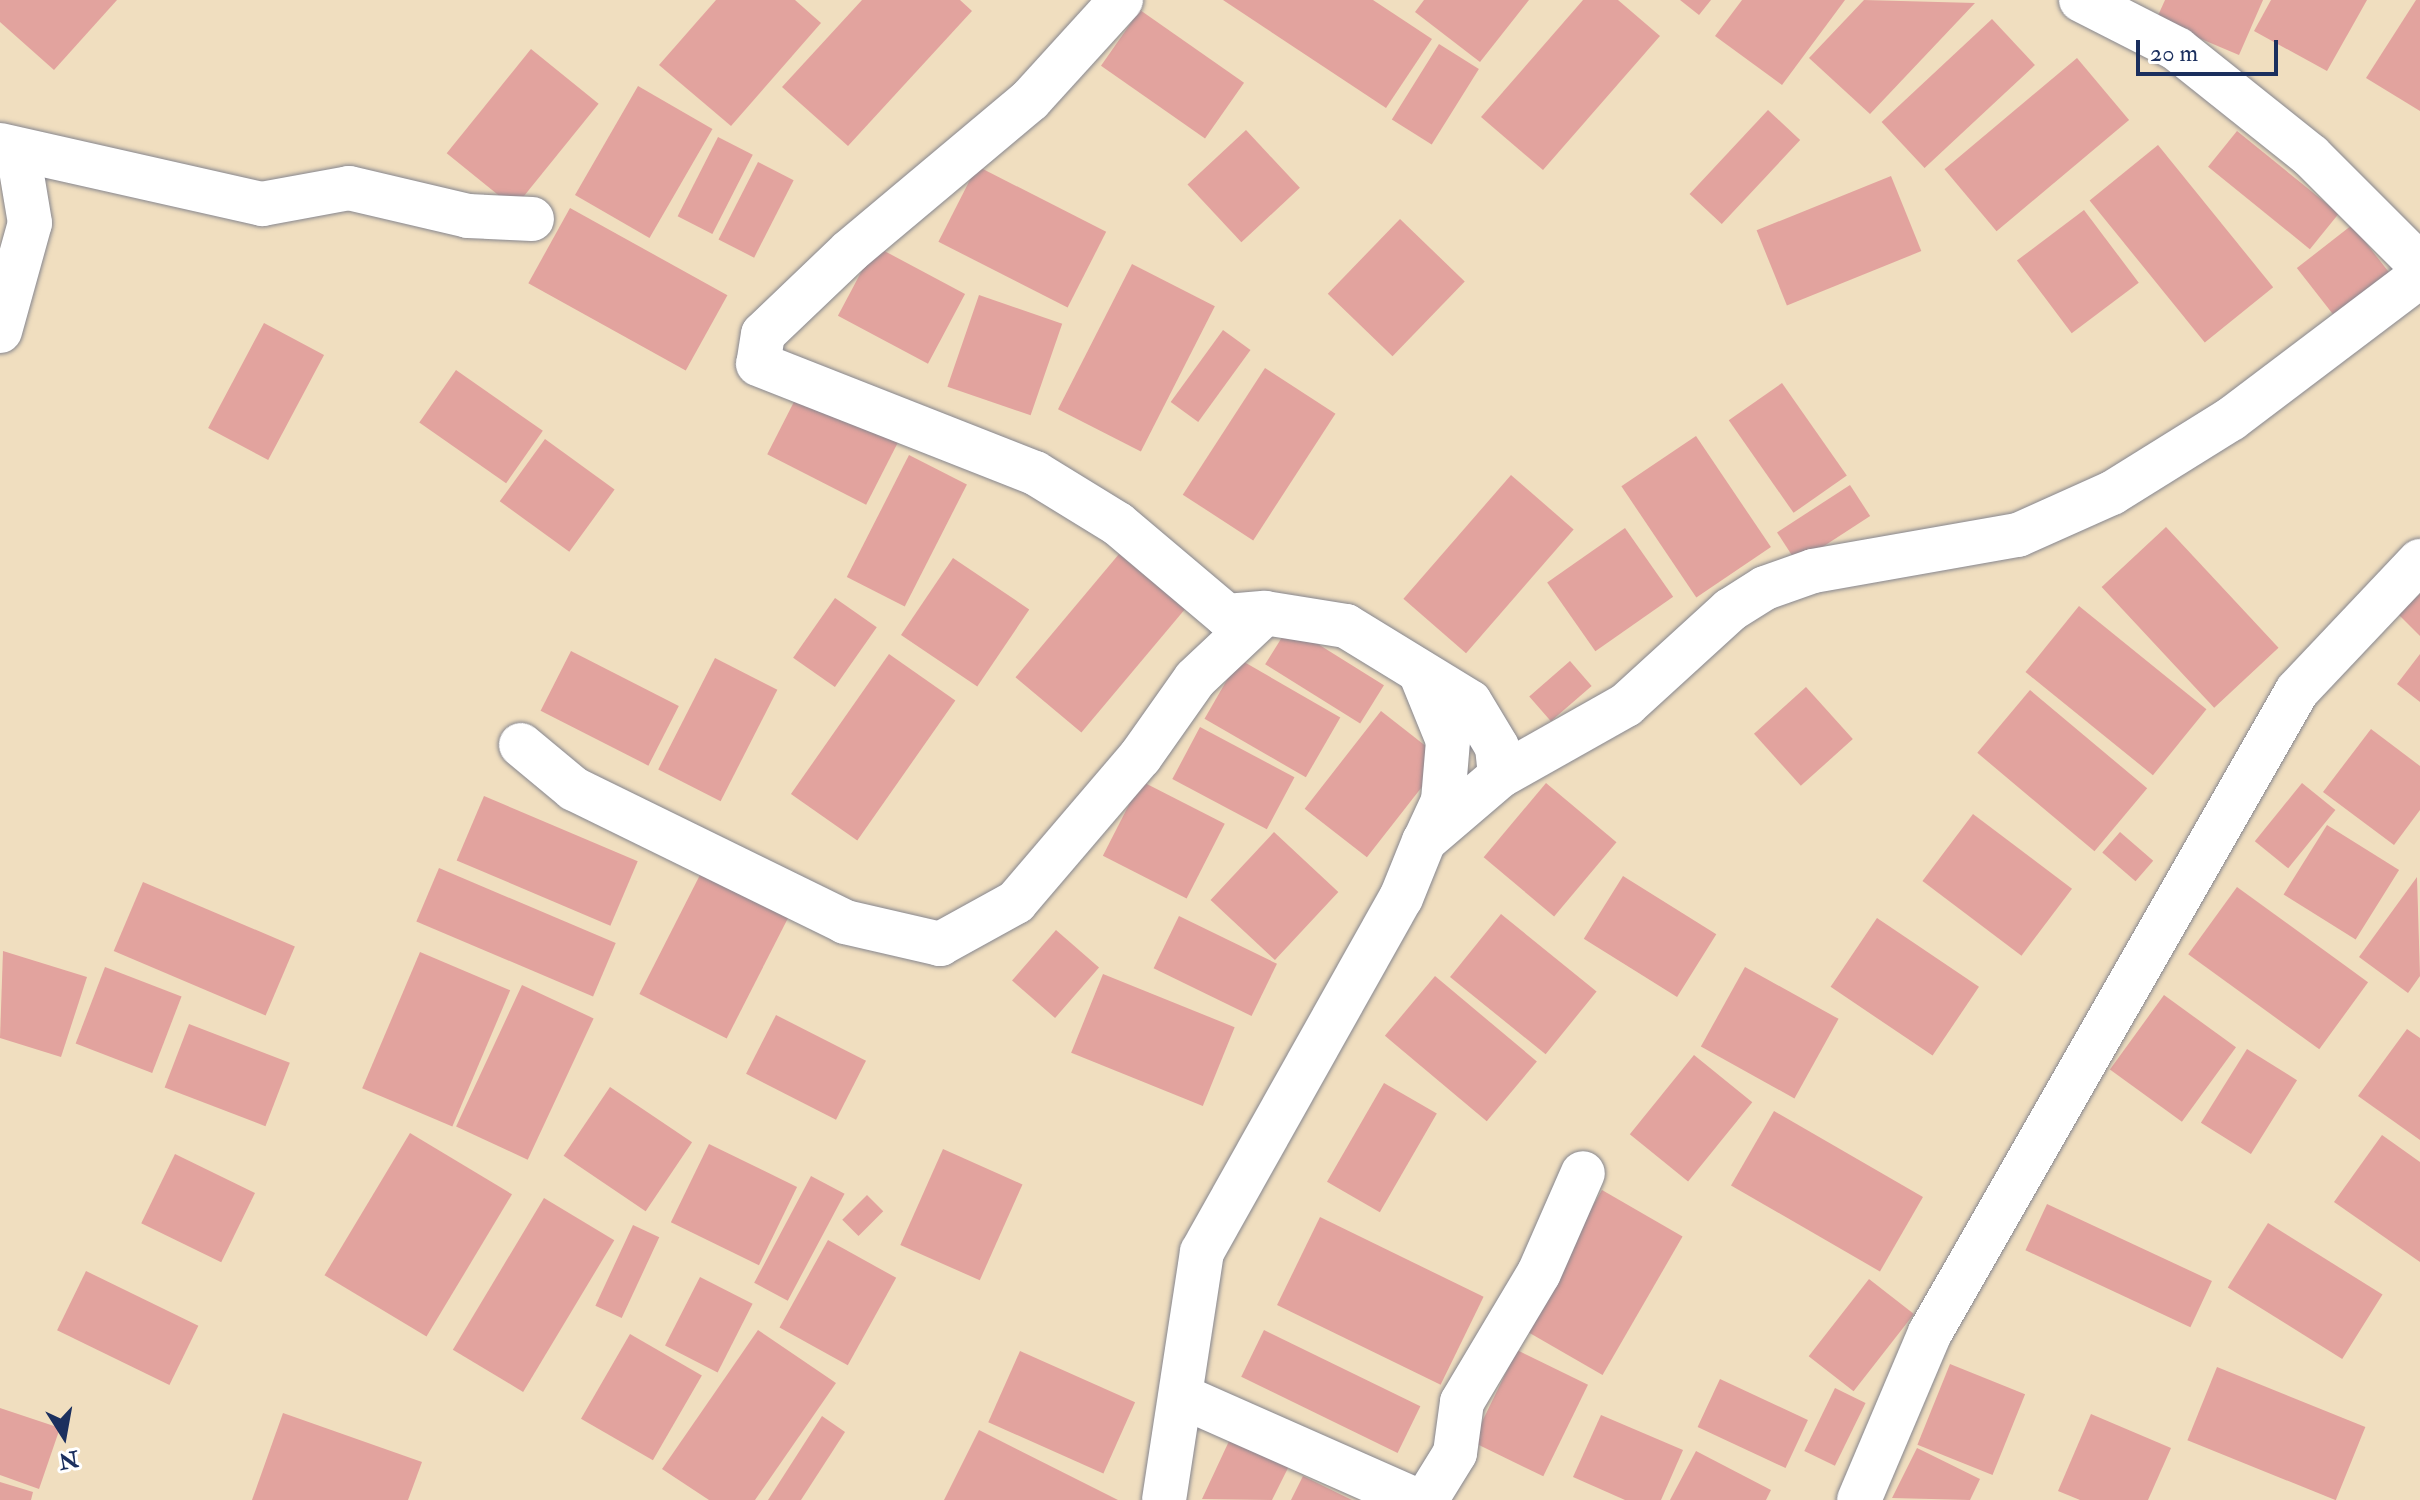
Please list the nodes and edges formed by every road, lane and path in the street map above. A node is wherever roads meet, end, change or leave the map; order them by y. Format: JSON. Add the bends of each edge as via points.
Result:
{"nodes":[{"id":1,"x":1121,"y":0,"type":"edge"},
{"id":2,"x":2081,"y":0,"type":"edge"},
{"id":3,"x":9,"y":148,"type":"edge"},
{"id":4,"x":532,"y":219,"type":"dead end"},
{"id":5,"x":2420,"y":265,"type":"edge"},
{"id":6,"x":2420,"y":276,"type":"edge"},
{"id":7,"x":0,"y":331,"type":"edge"},
{"id":8,"x":2420,"y":561,"type":"edge"},
{"id":9,"x":1265,"y":613,"type":"junction"},
{"id":10,"x":1420,"y":672,"type":"junction"},
{"id":11,"x":521,"y":745,"type":"dead end"},
{"id":12,"x":1500,"y":776,"type":"junction"},
{"id":13,"x":1424,"y":841,"type":"junction"},
{"id":14,"x":1583,"y":1173,"type":"dead end"},
{"id":15,"x":1183,"y":1397,"type":"junction"},
{"id":16,"x":1164,"y":1500,"type":"edge"},
{"id":17,"x":1415,"y":1500,"type":"edge"},
{"id":18,"x":1426,"y":1500,"type":"edge"},
{"id":19,"x":1859,"y":1500,"type":"edge"}],
"edges":[{"from":1,"to":9,"type":"street","via":[[1030,100],[763,334],[758,364],[1035,473],[1118,524],[1227,616]]},
{"from":2,"to":5,"type":"street","via":[[2177,49],[2311,156]]},
{"from":3,"to":4,"type":"street","via":[[262,204],[349,188],[394,192],[468,216]]},
{"from":3,"to":7,"type":"street","via":[[30,223]]},
{"from":6,"to":12,"type":"street","via":[[2231,419],[2112,493],[2018,535],[1813,571],[1765,588],[1730,610],[1626,705]]},
{"from":8,"to":19,"type":"street","via":[[2297,691],[1930,1333]]},
{"from":9,"to":10,"type":"street","via":[[1346,626]]},
{"from":9,"to":11,"type":"street","via":[[1195,679],[1140,757],[1016,902],[940,944],[845,922],[574,789]]},
{"from":10,"to":12,"type":"street","via":[[1470,702],[1497,747]]},
{"from":10,"to":13,"type":"street","via":[[1448,741],[1443,801]]},
{"from":12,"to":13,"type":"street"},
{"from":13,"to":15,"type":"street","via":[[1401,898],[1202,1252]]},
{"from":14,"to":18,"type":"street","via":[[1539,1273],[1462,1402],[1455,1453]]},
{"from":15,"to":16,"type":"street"},
{"from":15,"to":17,"type":"street"}]}
